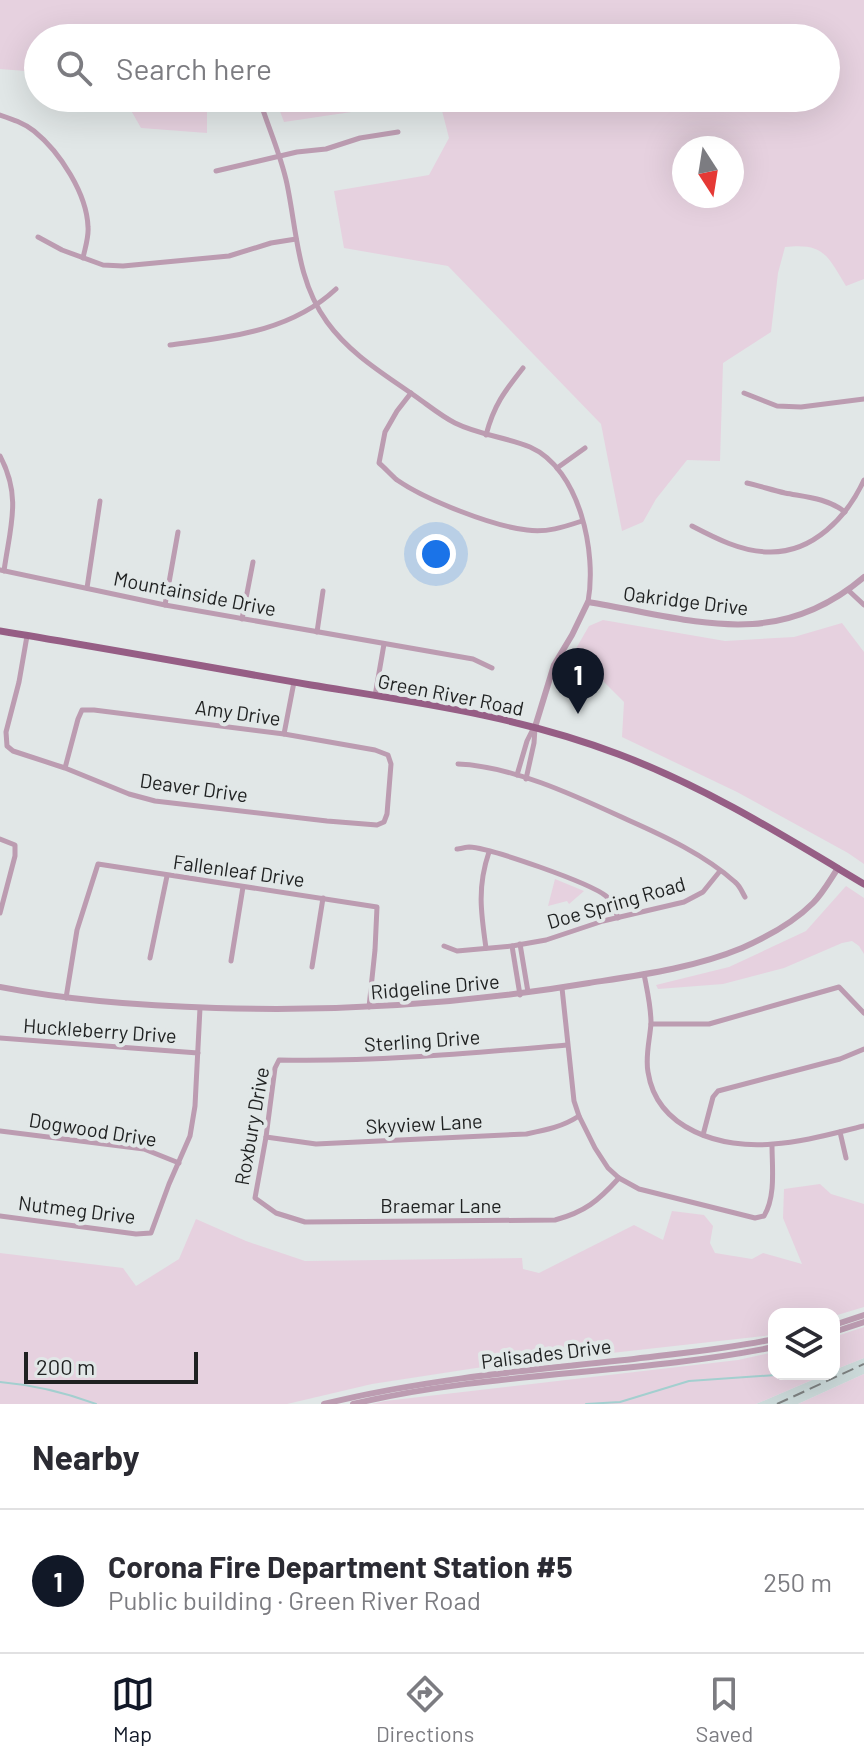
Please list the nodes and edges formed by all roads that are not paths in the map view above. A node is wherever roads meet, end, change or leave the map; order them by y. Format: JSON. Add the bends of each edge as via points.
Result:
{"nodes":[{"id":1,"x":264,"y":112,"type":"edge"},
{"id":2,"x":0,"y":115,"type":"edge"},
{"id":3,"x":398,"y":132,"type":"dead end"},
{"id":4,"x":279,"y":156,"type":"junction"},
{"id":5,"x":216,"y":171,"type":"dead end"},
{"id":6,"x":38,"y":237,"type":"dead end"},
{"id":7,"x":296,"y":239,"type":"junction"},
{"id":8,"x":83,"y":258,"type":"junction"},
{"id":9,"x":336,"y":289,"type":"dead end"},
{"id":10,"x":316,"y":304,"type":"junction"},
{"id":11,"x":170,"y":345,"type":"dead end"},
{"id":12,"x":523,"y":368,"type":"dead end"},
{"id":13,"x":411,"y":393,"type":"junction"},
{"id":14,"x":744,"y":393,"type":"dead end"},
{"id":15,"x":864,"y":399,"type":"edge"},
{"id":16,"x":486,"y":435,"type":"junction"},
{"id":17,"x":585,"y":448,"type":"dead end"},
{"id":18,"x":0,"y":456,"type":"edge"},
{"id":19,"x":557,"y":468,"type":"junction"},
{"id":20,"x":864,"y":480,"type":"edge"},
{"id":21,"x":747,"y":483,"type":"dead end"},
{"id":22,"x":100,"y":501,"type":"dead end"},
{"id":23,"x":845,"y":512,"type":"junction"},
{"id":24,"x":582,"y":521,"type":"junction"},
{"id":25,"x":692,"y":526,"type":"dead end"},
{"id":26,"x":178,"y":532,"type":"dead end"},
{"id":27,"x":253,"y":562,"type":"dead end"},
{"id":28,"x":2,"y":570,"type":"edge"},
{"id":29,"x":864,"y":577,"type":"edge"},
{"id":30,"x":87,"y":588,"type":"junction"},
{"id":31,"x":848,"y":590,"type":"junction"},
{"id":32,"x":323,"y":591,"type":"dead end"},
{"id":33,"x":588,"y":602,"type":"junction"},
{"id":34,"x":165,"y":605,"type":"junction"},
{"id":35,"x":864,"y":605,"type":"edge"},
{"id":36,"x":242,"y":619,"type":"junction"},
{"id":37,"x":0,"y":631,"type":"edge"},
{"id":38,"x":317,"y":632,"type":"junction"},
{"id":39,"x":27,"y":636,"type":"junction"},
{"id":40,"x":384,"y":644,"type":"junction"},
{"id":41,"x":492,"y":668,"type":"dead end"},
{"id":42,"x":294,"y":682,"type":"junction"},
{"id":43,"x":375,"y":696,"type":"junction"},
{"id":44,"x":535,"y":727,"type":"junction"},
{"id":45,"x":284,"y":734,"type":"junction"},
{"id":46,"x":458,"y":764,"type":"dead end"},
{"id":47,"x":65,"y":768,"type":"junction"},
{"id":48,"x":517,"y":775,"type":"junction"},
{"id":49,"x":526,"y":779,"type":"junction"},
{"id":50,"x":384,"y":822,"type":"joint"},
{"id":51,"x":0,"y":839,"type":"edge"},
{"id":52,"x":457,"y":849,"type":"dead end"},
{"id":53,"x":489,"y":852,"type":"junction"},
{"id":54,"x":838,"y":868,"type":"junction"},
{"id":55,"x":720,"y":871,"type":"junction"},
{"id":56,"x":167,"y":876,"type":"junction"},
{"id":57,"x":864,"y":884,"type":"edge"},
{"id":58,"x":243,"y":887,"type":"junction"},
{"id":59,"x":745,"y":897,"type":"dead end"},
{"id":60,"x":323,"y":898,"type":"junction"},
{"id":61,"x":0,"y":913,"type":"edge"},
{"id":62,"x":618,"y":918,"type":"junction"},
{"id":63,"x":520,"y":944,"type":"junction"},
{"id":64,"x":444,"y":946,"type":"dead end"},
{"id":65,"x":512,"y":946,"type":"junction"},
{"id":66,"x":486,"y":948,"type":"junction"},
{"id":67,"x":150,"y":958,"type":"dead end"},
{"id":68,"x":231,"y":961,"type":"dead end"},
{"id":69,"x":312,"y":967,"type":"dead end"},
{"id":70,"x":644,"y":974,"type":"junction"},
{"id":71,"x":0,"y":987,"type":"edge"},
{"id":72,"x":562,"y":988,"type":"junction"},
{"id":73,"x":524,"y":994,"type":"junction"},
{"id":74,"x":66,"y":998,"type":"junction"},
{"id":75,"x":200,"y":1008,"type":"junction"},
{"id":76,"x":369,"y":1008,"type":"junction"},
{"id":77,"x":864,"y":1013,"type":"edge"},
{"id":78,"x":651,"y":1024,"type":"junction"},
{"id":79,"x":0,"y":1038,"type":"edge"},
{"id":80,"x":567,"y":1045,"type":"junction"},
{"id":81,"x":864,"y":1049,"type":"edge"},
{"id":82,"x":198,"y":1053,"type":"junction"},
{"id":83,"x":279,"y":1060,"type":"joint"},
{"id":84,"x":579,"y":1116,"type":"junction"},
{"id":85,"x":864,"y":1126,"type":"edge"},
{"id":86,"x":0,"y":1131,"type":"edge"},
{"id":87,"x":840,"y":1132,"type":"junction"},
{"id":88,"x":703,"y":1135,"type":"junction"},
{"id":89,"x":266,"y":1137,"type":"junction"},
{"id":90,"x":772,"y":1145,"type":"junction"},
{"id":91,"x":846,"y":1158,"type":"dead end"},
{"id":92,"x":179,"y":1163,"type":"junction"},
{"id":93,"x":619,"y":1178,"type":"junction"},
{"id":94,"x":255,"y":1198,"type":"joint"},
{"id":95,"x":0,"y":1216,"type":"edge"},
{"id":96,"x":864,"y":1315,"type":"edge"},
{"id":97,"x":864,"y":1322,"type":"edge"},
{"id":98,"x":840,"y":1323,"type":"edge"},
{"id":99,"x":840,"y":1330,"type":"edge"},
{"id":100,"x":768,"y":1340,"type":"edge"},
{"id":101,"x":768,"y":1348,"type":"edge"},
{"id":102,"x":324,"y":1404,"type":"edge"},
{"id":103,"x":353,"y":1404,"type":"edge"}],
"edges":[{"from":1,"to":4,"type":"street"},
{"from":2,"to":8,"type":"street","via":[[34,131],[79,187],[89,229]]},
{"from":3,"to":4,"type":"street"},
{"from":4,"to":5,"type":"street"},
{"from":4,"to":7,"type":"street"},
{"from":6,"to":8,"type":"street"},
{"from":7,"to":8,"type":"street","via":[[229,256],[123,266]]},
{"from":7,"to":10,"type":"street"},
{"from":9,"to":10,"type":"street"},
{"from":10,"to":11,"type":"street","via":[[274,326]]},
{"from":10,"to":13,"type":"street","via":[[348,347]]},
{"from":12,"to":16,"type":"street","via":[[491,415]]},
{"from":13,"to":16,"type":"street","via":[[450,420]]},
{"from":13,"to":24,"type":"street","via":[[385,432],[379,463],[396,479],[486,521],[528,531]]},
{"from":14,"to":15,"type":"street","via":[[777,406]]},
{"from":16,"to":19,"type":"street","via":[[531,448]]},
{"from":17,"to":19,"type":"street"},
{"from":18,"to":28,"type":"street","via":[[14,498]]},
{"from":19,"to":24,"type":"street"},
{"from":20,"to":23,"type":"street"},
{"from":21,"to":23,"type":"street","via":[[820,499]]},
{"from":22,"to":30,"type":"street"},
{"from":23,"to":25,"type":"street","via":[[812,541],[769,552],[718,540]]},
{"from":24,"to":33,"type":"street","via":[[592,569]]},
{"from":26,"to":34,"type":"street"},
{"from":27,"to":36,"type":"street"},
{"from":28,"to":30,"type":"street","name":"Mountainside Drive"},
{"from":29,"to":31,"type":"street","name":"Oakridge Drive"},
{"from":30,"to":34,"type":"street","name":"Mountainside Drive"},
{"from":31,"to":33,"type":"street","name":"Oakridge Drive","via":[[802,615],[741,626]]},
{"from":31,"to":35,"type":"street"},
{"from":32,"to":38,"type":"street"},
{"from":33,"to":44,"type":"street","via":[[554,665]]},
{"from":34,"to":36,"type":"street","name":"Mountainside Drive"},
{"from":36,"to":38,"type":"street","name":"Mountainside Drive"},
{"from":37,"to":39,"type":"main road","name":"Green River Road"},
{"from":38,"to":40,"type":"street","name":"Mountainside Drive"},
{"from":39,"to":42,"type":"main road","name":"Green River Road"},
{"from":39,"to":47,"type":"street","name":"Deaver Drive","via":[[7,746]]},
{"from":40,"to":41,"type":"street","name":"Mountainside Drive","via":[[473,659]]},
{"from":40,"to":43,"type":"street"},
{"from":42,"to":43,"type":"main road","name":"Green River Road"},
{"from":42,"to":45,"type":"street"},
{"from":43,"to":44,"type":"main road","name":"Green River Road"},
{"from":44,"to":48,"type":"street"},
{"from":44,"to":49,"type":"street"},
{"from":44,"to":54,"type":"main road","name":"Green River Road","via":[[684,782]]},
{"from":45,"to":47,"type":"street","name":"Amy Drive","via":[[82,710]]},
{"from":45,"to":50,"type":"street","name":"Amy Drive","via":[[388,755]]},
{"from":46,"to":48,"type":"street"},
{"from":47,"to":50,"type":"street","name":"Deaver Drive","via":[[155,801],[327,821]]},
{"from":48,"to":49,"type":"street"},
{"from":49,"to":55,"type":"street","via":[[670,839]]},
{"from":51,"to":61,"type":"street","via":[[15,845]]},
{"from":52,"to":53,"type":"street"},
{"from":53,"to":62,"type":"street","via":[[604,895]]},
{"from":53,"to":66,"type":"street","via":[[480,900]]},
{"from":54,"to":57,"type":"main road","name":"Green River Road"},
{"from":54,"to":70,"type":"street","name":"Ridgeline Drive","via":[[814,902],[768,935],[721,956]]},
{"from":55,"to":59,"type":"street"},
{"from":55,"to":62,"type":"street","name":"Doe Spring Road","via":[[703,892],[684,902]]},
{"from":56,"to":58,"type":"street","name":"Fallenleaf Drive"},
{"from":56,"to":67,"type":"street"},
{"from":56,"to":74,"type":"street","name":"Fallenleaf Drive","via":[[98,864],[77,930]]},
{"from":58,"to":60,"type":"street","name":"Fallenleaf Drive"},
{"from":58,"to":68,"type":"street"},
{"from":60,"to":69,"type":"street"},
{"from":60,"to":76,"type":"street","name":"Fallenleaf Drive","via":[[377,907]]},
{"from":62,"to":63,"type":"street","name":"Doe Spring Road"},
{"from":63,"to":65,"type":"street","name":"Doe Spring Road"},
{"from":63,"to":73,"type":"street"},
{"from":64,"to":66,"type":"street","name":"Doe Spring Road","via":[[457,951]]},
{"from":65,"to":66,"type":"street","name":"Doe Spring Road"},
{"from":65,"to":73,"type":"street"},
{"from":70,"to":72,"type":"street","name":"Ridgeline Drive"},
{"from":70,"to":78,"type":"street"},
{"from":71,"to":74,"type":"street","name":"Ridgeline Drive"},
{"from":72,"to":73,"type":"street","name":"Ridgeline Drive"},
{"from":72,"to":80,"type":"street"},
{"from":73,"to":76,"type":"street","name":"Ridgeline Drive"},
{"from":74,"to":75,"type":"street","name":"Ridgeline Drive"},
{"from":75,"to":76,"type":"street","name":"Ridgeline Drive"},
{"from":75,"to":82,"type":"street"},
{"from":77,"to":78,"type":"street","via":[[839,987],[709,1024]]},
{"from":78,"to":88,"type":"street","via":[[647,1069],[654,1094],[676,1121]]},
{"from":79,"to":82,"type":"street","name":"Huckleberry Drive"},
{"from":80,"to":83,"type":"street","name":"Sterling Drive","via":[[431,1057]]},
{"from":80,"to":84,"type":"street"},
{"from":81,"to":88,"type":"street","via":[[718,1091]]},
{"from":82,"to":92,"type":"street","via":[[190,1136]]},
{"from":83,"to":89,"type":"street","name":"Roxbury Drive"},
{"from":84,"to":89,"type":"street","name":"Skyview Lane","via":[[526,1134],[316,1144]]},
{"from":84,"to":93,"type":"street"},
{"from":85,"to":87,"type":"street"},
{"from":86,"to":92,"type":"street","name":"Dogwood Drive","via":[[144,1149]]},
{"from":87,"to":90,"type":"street"},
{"from":87,"to":91,"type":"street"},
{"from":88,"to":90,"type":"street"},
{"from":89,"to":94,"type":"street","name":"Roxbury Drive"},
{"from":90,"to":93,"type":"street","via":[[768,1210],[755,1218],[639,1189]]},
{"from":92,"to":95,"type":"street","name":"Nutmeg Drive","via":[[151,1233]]},
{"from":93,"to":94,"type":"street","name":"Braemar Lane","via":[[591,1206],[555,1220],[305,1222],[276,1213]]},
{"from":96,"to":98,"type":"street"},
{"from":97,"to":99,"type":"street"},
{"from":100,"to":102,"type":"street","name":"Palisades Drive","via":[[446,1380]]},
{"from":101,"to":103,"type":"street","name":"Palisades Drive","via":[[430,1389]]}]}
